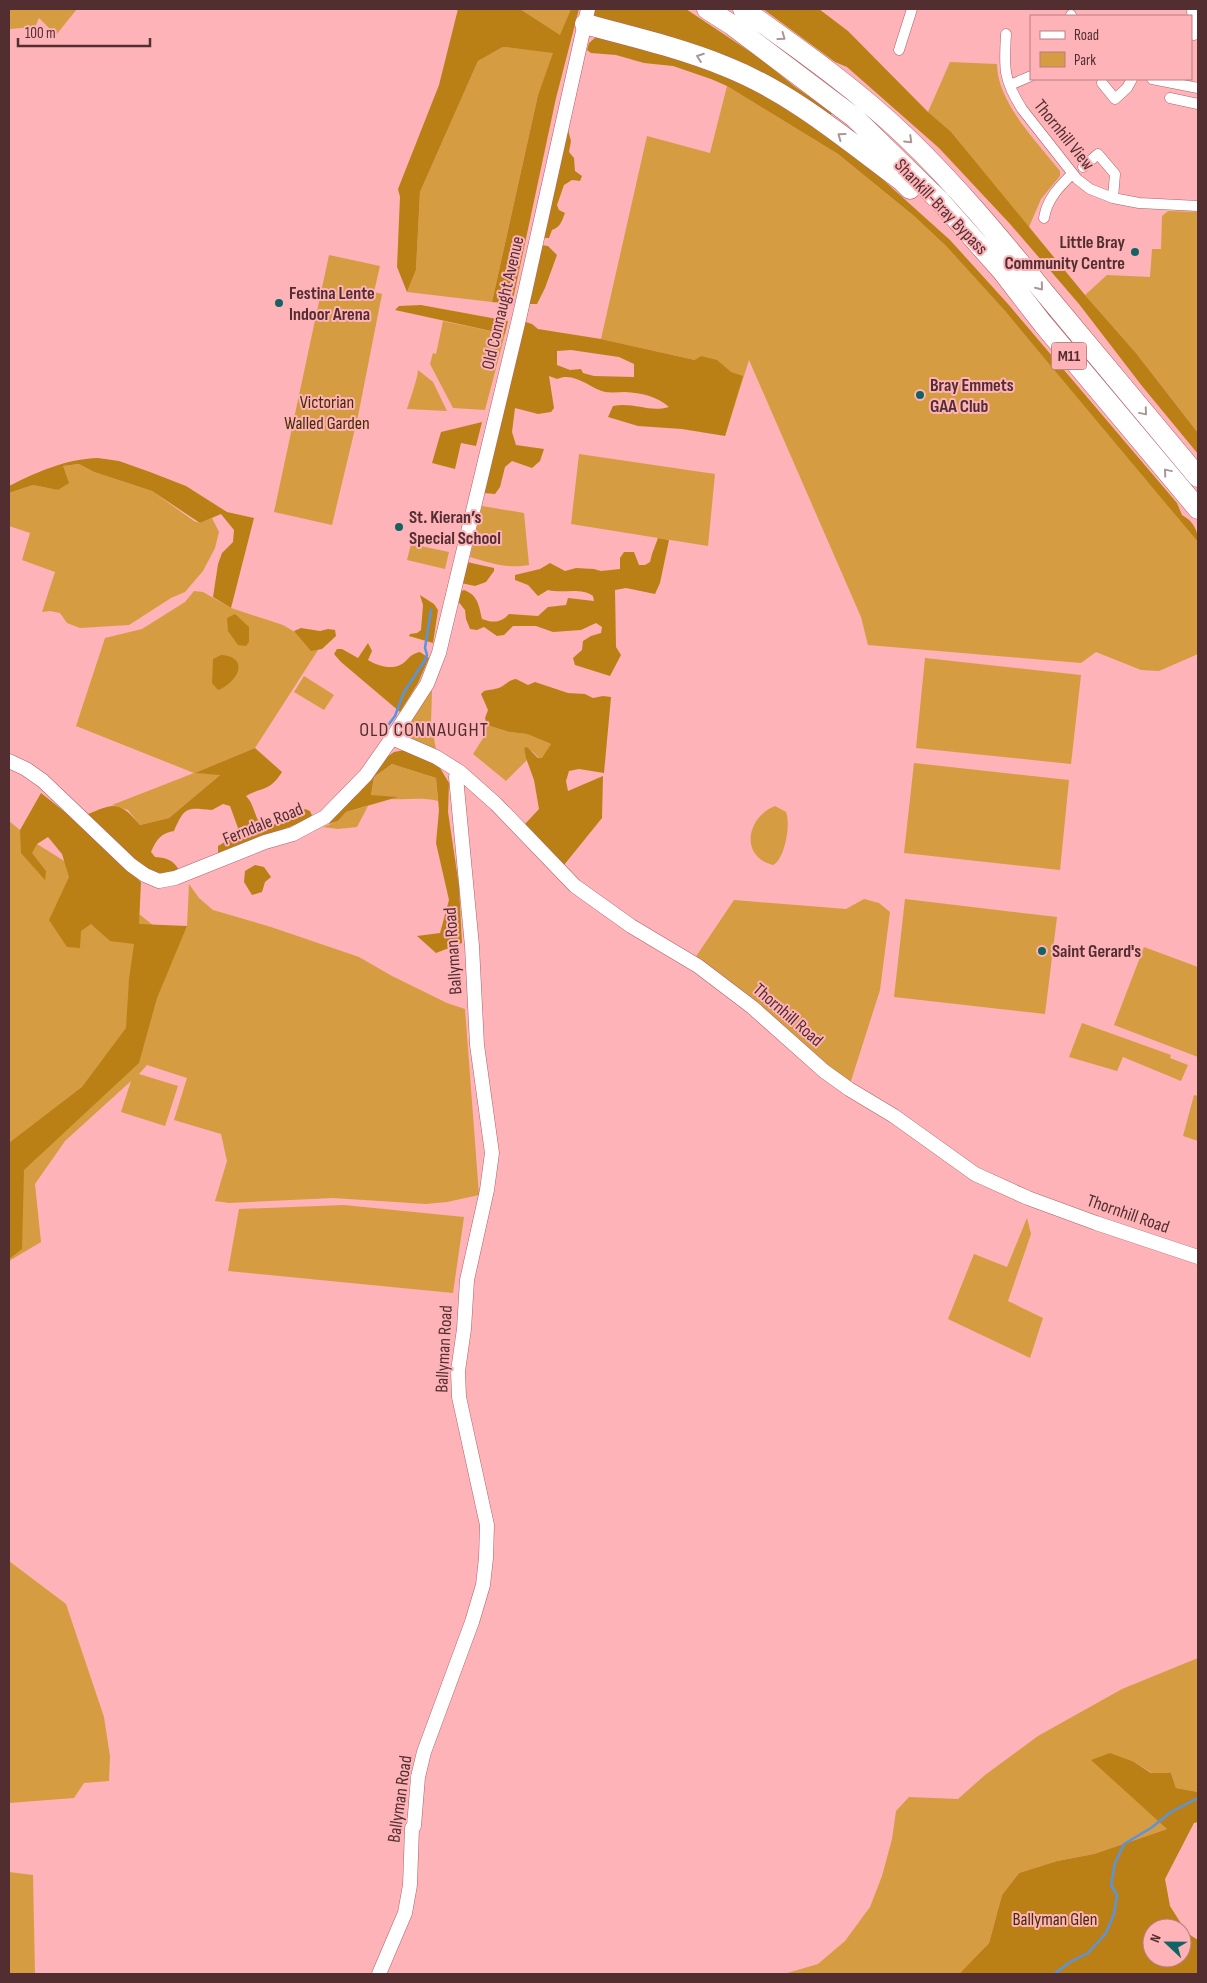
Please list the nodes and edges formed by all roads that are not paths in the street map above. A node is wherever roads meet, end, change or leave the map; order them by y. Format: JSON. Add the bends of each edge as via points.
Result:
{"nodes":[{"id":1,"x":707,"y":9,"type":"edge"},
{"id":2,"x":743,"y":9,"type":"edge"},
{"id":3,"x":912,"y":9,"type":"edge"},
{"id":4,"x":1192,"y":9,"type":"edge"},
{"id":5,"x":587,"y":16,"type":"edge"},
{"id":6,"x":1006,"y":34,"type":"dead end"},
{"id":7,"x":1194,"y":36,"type":"dead end"},
{"id":8,"x":899,"y":50,"type":"dead end"},
{"id":9,"x":1030,"y":76,"type":"edge"},
{"id":10,"x":1132,"y":80,"type":"edge"},
{"id":11,"x":1157,"y":80,"type":"edge"},
{"id":12,"x":1102,"y":83,"type":"dead end"},
{"id":13,"x":1010,"y":85,"type":"junction"},
{"id":14,"x":1198,"y":88,"type":"edge"},
{"id":15,"x":1170,"y":98,"type":"dead end"},
{"id":16,"x":1197,"y":103,"type":"edge"},
{"id":17,"x":1083,"y":166,"type":"dead end"},
{"id":18,"x":1072,"y":174,"type":"junction"},
{"id":19,"x":1113,"y":198,"type":"junction"},
{"id":20,"x":1198,"y":206,"type":"edge"},
{"id":21,"x":1044,"y":218,"type":"dead end"},
{"id":22,"x":1042,"y":324,"type":"junction"},
{"id":23,"x":1198,"y":477,"type":"edge"},
{"id":24,"x":1198,"y":509,"type":"edge"},
{"id":25,"x":450,"y":604,"type":"joint"},
{"id":26,"x":392,"y":738,"type":"junction"},
{"id":27,"x":9,"y":761,"type":"edge"},
{"id":28,"x":460,"y":772,"type":"junction"},
{"id":29,"x":1198,"y":1257,"type":"edge"},
{"id":30,"x":379,"y":1974,"type":"edge"}],
"edges":[{"from":1,"to":22,"type":"highway","name":"Shankill-Bray Bypass","number":"M11","via":[[854,118],[941,202],[1002,271]]},
{"from":2,"to":23,"type":"highway","name":"Shankill-Bray Bypass","number":"M11","one_way":true,"via":[[855,93],[905,136],[964,195]]},
{"from":3,"to":8,"type":"street"},
{"from":4,"to":7,"type":"street"},
{"from":22,"to":5,"type":"highway","one_way":true,"via":[[902,182],[814,116],[728,67]]},
{"from":5,"to":25,"type":"street","name":"Old Connaught Avenue"},
{"from":6,"to":13,"type":"street","name":"Thornhill View","via":[[1004,72]]},
{"from":9,"to":13,"type":"street"},
{"from":10,"to":12,"type":"street","via":[[1128,88],[1115,99]]},
{"from":11,"to":14,"type":"street"},
{"from":13,"to":18,"type":"street","name":"Thornhill View","via":[[1022,109]]},
{"from":14,"to":16,"type":"street"},
{"from":15,"to":16,"type":"street"},
{"from":17,"to":19,"type":"street","name":"Thornhill View","via":[[1098,154],[1114,170]]},
{"from":18,"to":19,"type":"street","name":"Thornhill View","via":[[1090,189]]},
{"from":18,"to":21,"type":"street","via":[[1049,201]]},
{"from":19,"to":20,"type":"street","via":[[1139,203]]},
{"from":24,"to":22,"type":"highway","name":"Shankill-Bray Bypass","number":"M11","one_way":true},
{"from":25,"to":26,"type":"street","name":"Ferndale Road","via":[[439,653],[427,684]]},
{"from":26,"to":27,"type":"street","name":"Ferndale Road","via":[[343,801],[314,824],[190,874],[159,881],[145,876],[131,865],[43,781]]},
{"from":26,"to":28,"type":"street","name":"Thornhill Road","via":[[436,757]]},
{"from":28,"to":29,"type":"street","name":"Thornhill Road","via":[[496,804],[575,886],[631,926],[698,966],[752,1007],[824,1071],[952,1158],[981,1177],[1028,1198]]},
{"from":28,"to":30,"type":"street","name":"Ballyman Road","via":[[456,777],[472,946],[477,1046],[492,1153],[487,1190],[466,1280],[458,1371],[459,1397],[486,1525],[486,1558],[483,1585],[472,1622],[424,1752],[412,1828],[406,1913]]}]}
